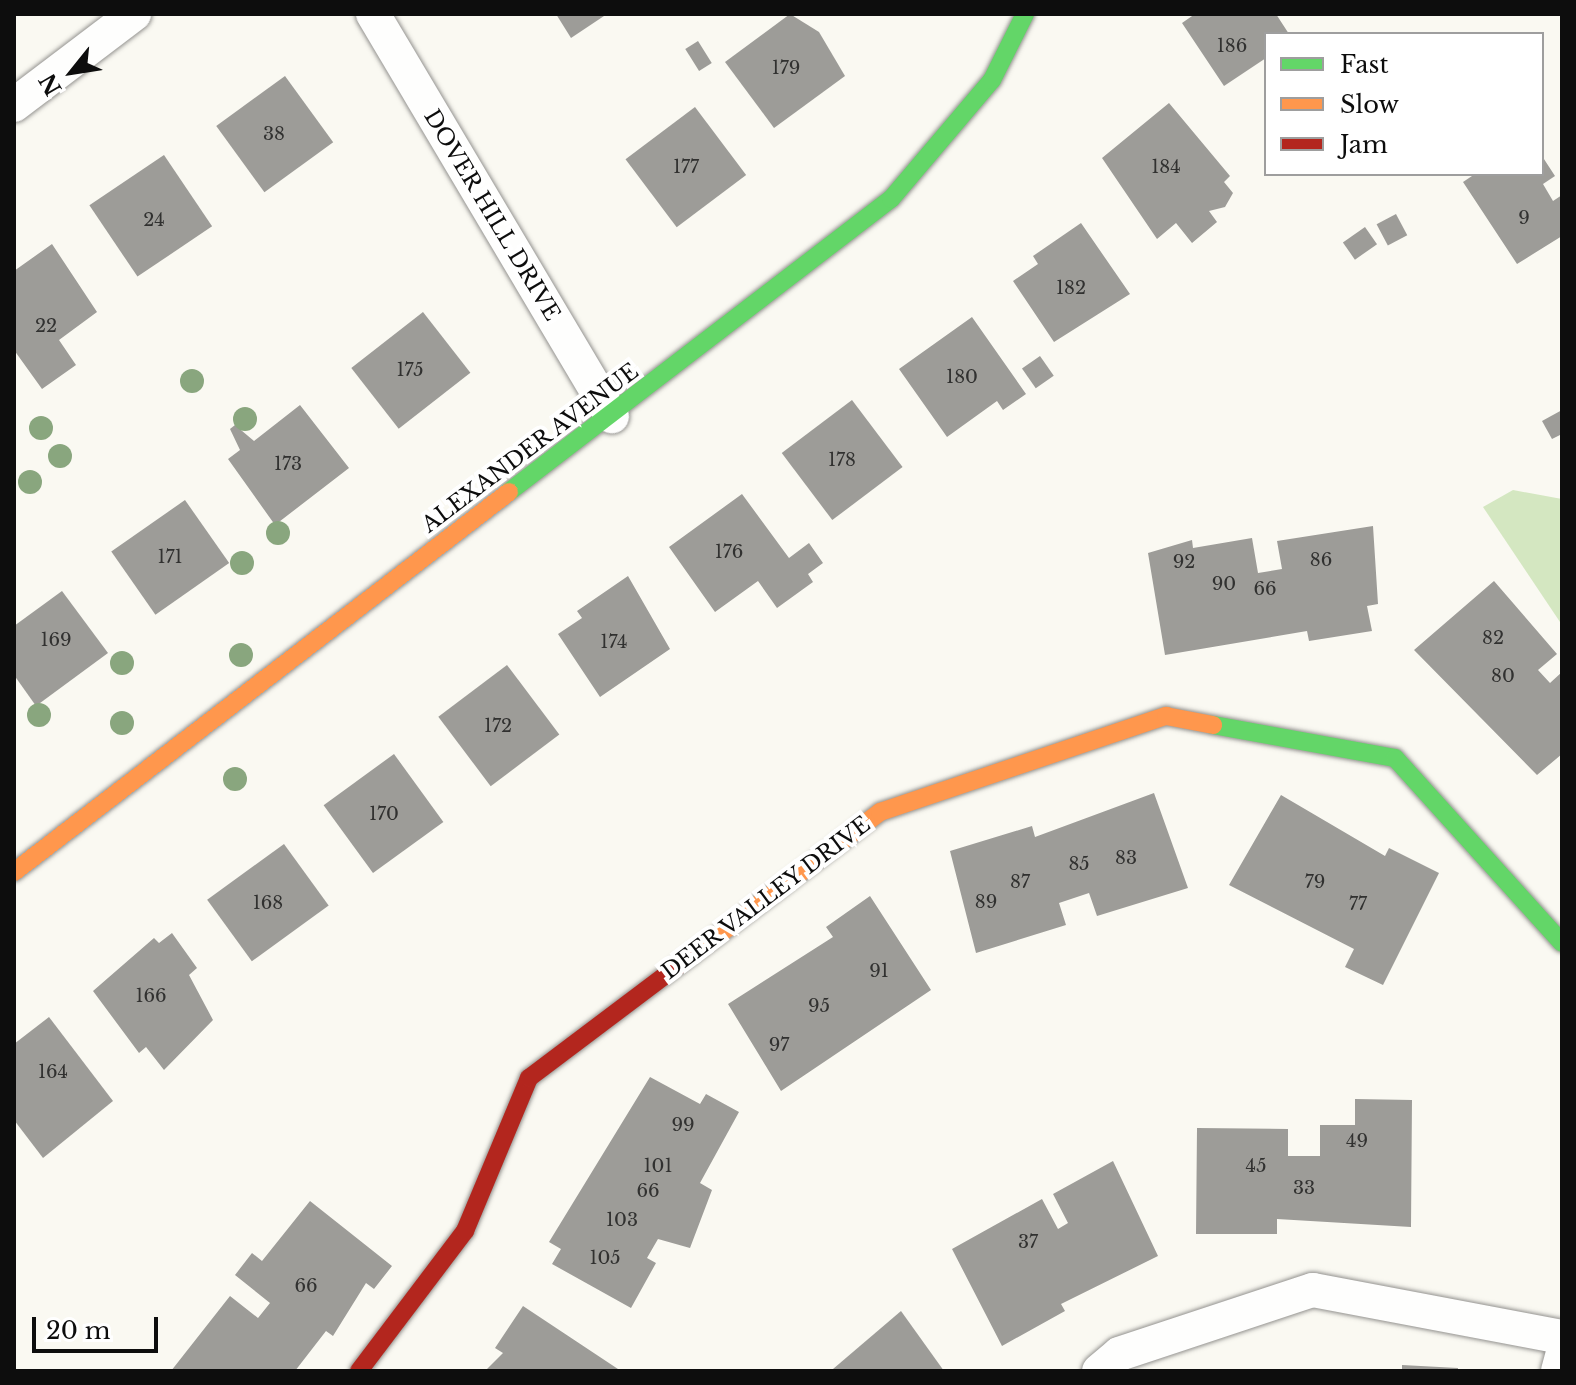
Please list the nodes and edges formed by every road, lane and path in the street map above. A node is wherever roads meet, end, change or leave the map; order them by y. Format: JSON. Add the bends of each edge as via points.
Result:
{"nodes":[{"id":1,"x":134,"y":14,"type":"edge"},
{"id":2,"x":373,"y":14,"type":"edge"},
{"id":3,"x":1025,"y":14,"type":"edge"},
{"id":4,"x":14,"y":105,"type":"edge"},
{"id":5,"x":612,"y":416,"type":"junction"},
{"id":6,"x":14,"y":872,"type":"edge"},
{"id":7,"x":1562,"y":943,"type":"edge"},
{"id":8,"x":1562,"y":1337,"type":"edge"},
{"id":9,"x":1562,"y":1356,"type":"edge"},
{"id":10,"x":359,"y":1371,"type":"edge"},
{"id":11,"x":1099,"y":1371,"type":"edge"},
{"id":12,"x":1558,"y":1371,"type":"edge"}],
"edges":[{"from":1,"to":4,"type":"street"},
{"from":2,"to":5,"type":"street","name":"DOVER HILL DRIVE"},
{"from":3,"to":5,"type":"street","name":"ALEXANDER AVENUE","via":[[992,80],[891,199]]},
{"from":5,"to":6,"type":"street","name":"ALEXANDER AVENUE"},
{"from":7,"to":10,"type":"street","name":"DEER VALLEY DRIVE","via":[[1395,758],[1166,716],[880,812],[529,1078],[465,1231]]},
{"from":8,"to":11,"type":"street","via":[[1313,1290],[1119,1354]]},
{"from":9,"to":12,"type":"street"}]}
